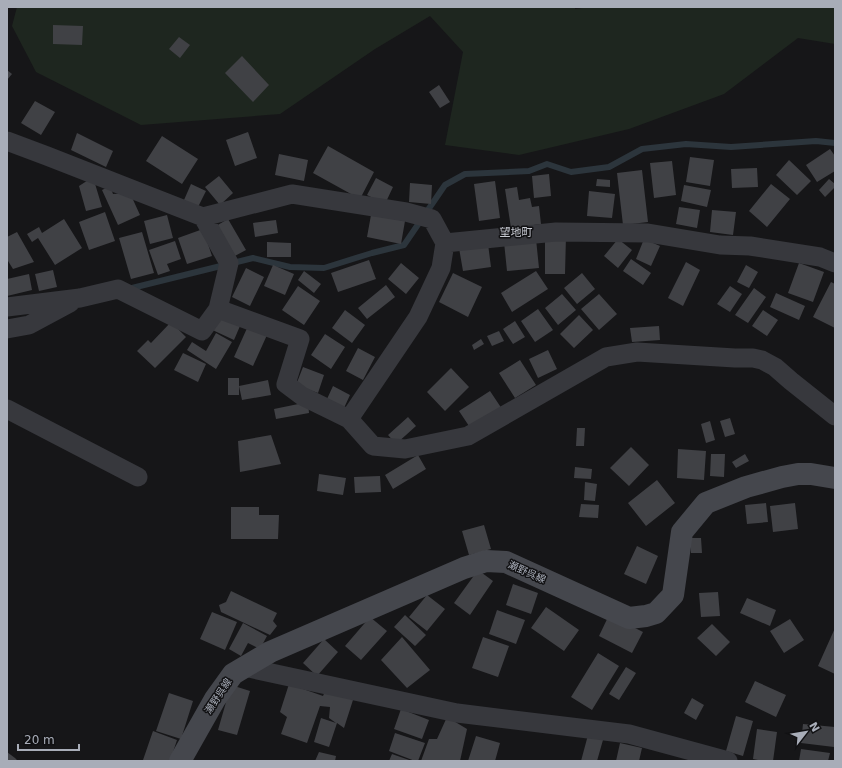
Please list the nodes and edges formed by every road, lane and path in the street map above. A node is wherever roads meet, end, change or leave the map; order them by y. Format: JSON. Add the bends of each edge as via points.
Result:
{"nodes":[{"id":1,"x":7,"y":141,"type":"edge"},
{"id":2,"x":203,"y":217,"type":"junction"},
{"id":3,"x":445,"y":243,"type":"junction"},
{"id":4,"x":835,"y":263,"type":"edge"},
{"id":5,"x":80,"y":298,"type":"junction"},
{"id":6,"x":7,"y":307,"type":"edge"},
{"id":7,"x":218,"y":309,"type":"junction"},
{"id":8,"x":7,"y":329,"type":"edge"},
{"id":9,"x":7,"y":409,"type":"edge"},
{"id":10,"x":835,"y":416,"type":"edge"},
{"id":11,"x":349,"y":419,"type":"junction"},
{"id":12,"x":138,"y":477,"type":"dead end"},
{"id":13,"x":835,"y":478,"type":"edge"},
{"id":14,"x":244,"y":667,"type":"junction"},
{"id":15,"x":180,"y":761,"type":"edge"},
{"id":16,"x":725,"y":761,"type":"edge"}],
"edges":[{"from":1,"to":2,"type":"street"},
{"from":2,"to":3,"type":"street","via":[[292,194],[406,212],[432,219]]},
{"from":2,"to":7,"type":"street","via":[[229,263]]},
{"from":3,"to":4,"type":"street","via":[[556,232],[648,233],[820,257]]},
{"from":3,"to":11,"type":"street","via":[[441,268],[418,317]]},
{"from":5,"to":6,"type":"street"},
{"from":5,"to":7,"type":"street","via":[[118,289],[202,331]]},
{"from":5,"to":8,"type":"street","via":[[29,326]]},
{"from":7,"to":11,"type":"street","via":[[300,340],[286,384],[302,396]]},
{"from":9,"to":12,"type":"street"},
{"from":10,"to":11,"type":"street","via":[[775,367],[762,360],[637,352],[606,357],[468,436],[444,442],[405,449],[373,446]]},
{"from":13,"to":14,"type":"main road","name":"瀬野呉線","via":[[811,474],[782,477],[746,487],[706,504],[682,532],[673,595],[656,613],[629,618],[506,562],[486,561],[464,568],[270,652]]},
{"from":14,"to":15,"type":"main road","name":"瀬野呉線","via":[[233,674],[215,699]]},
{"from":14,"to":16,"type":"street","via":[[457,713],[628,734]]}]}
